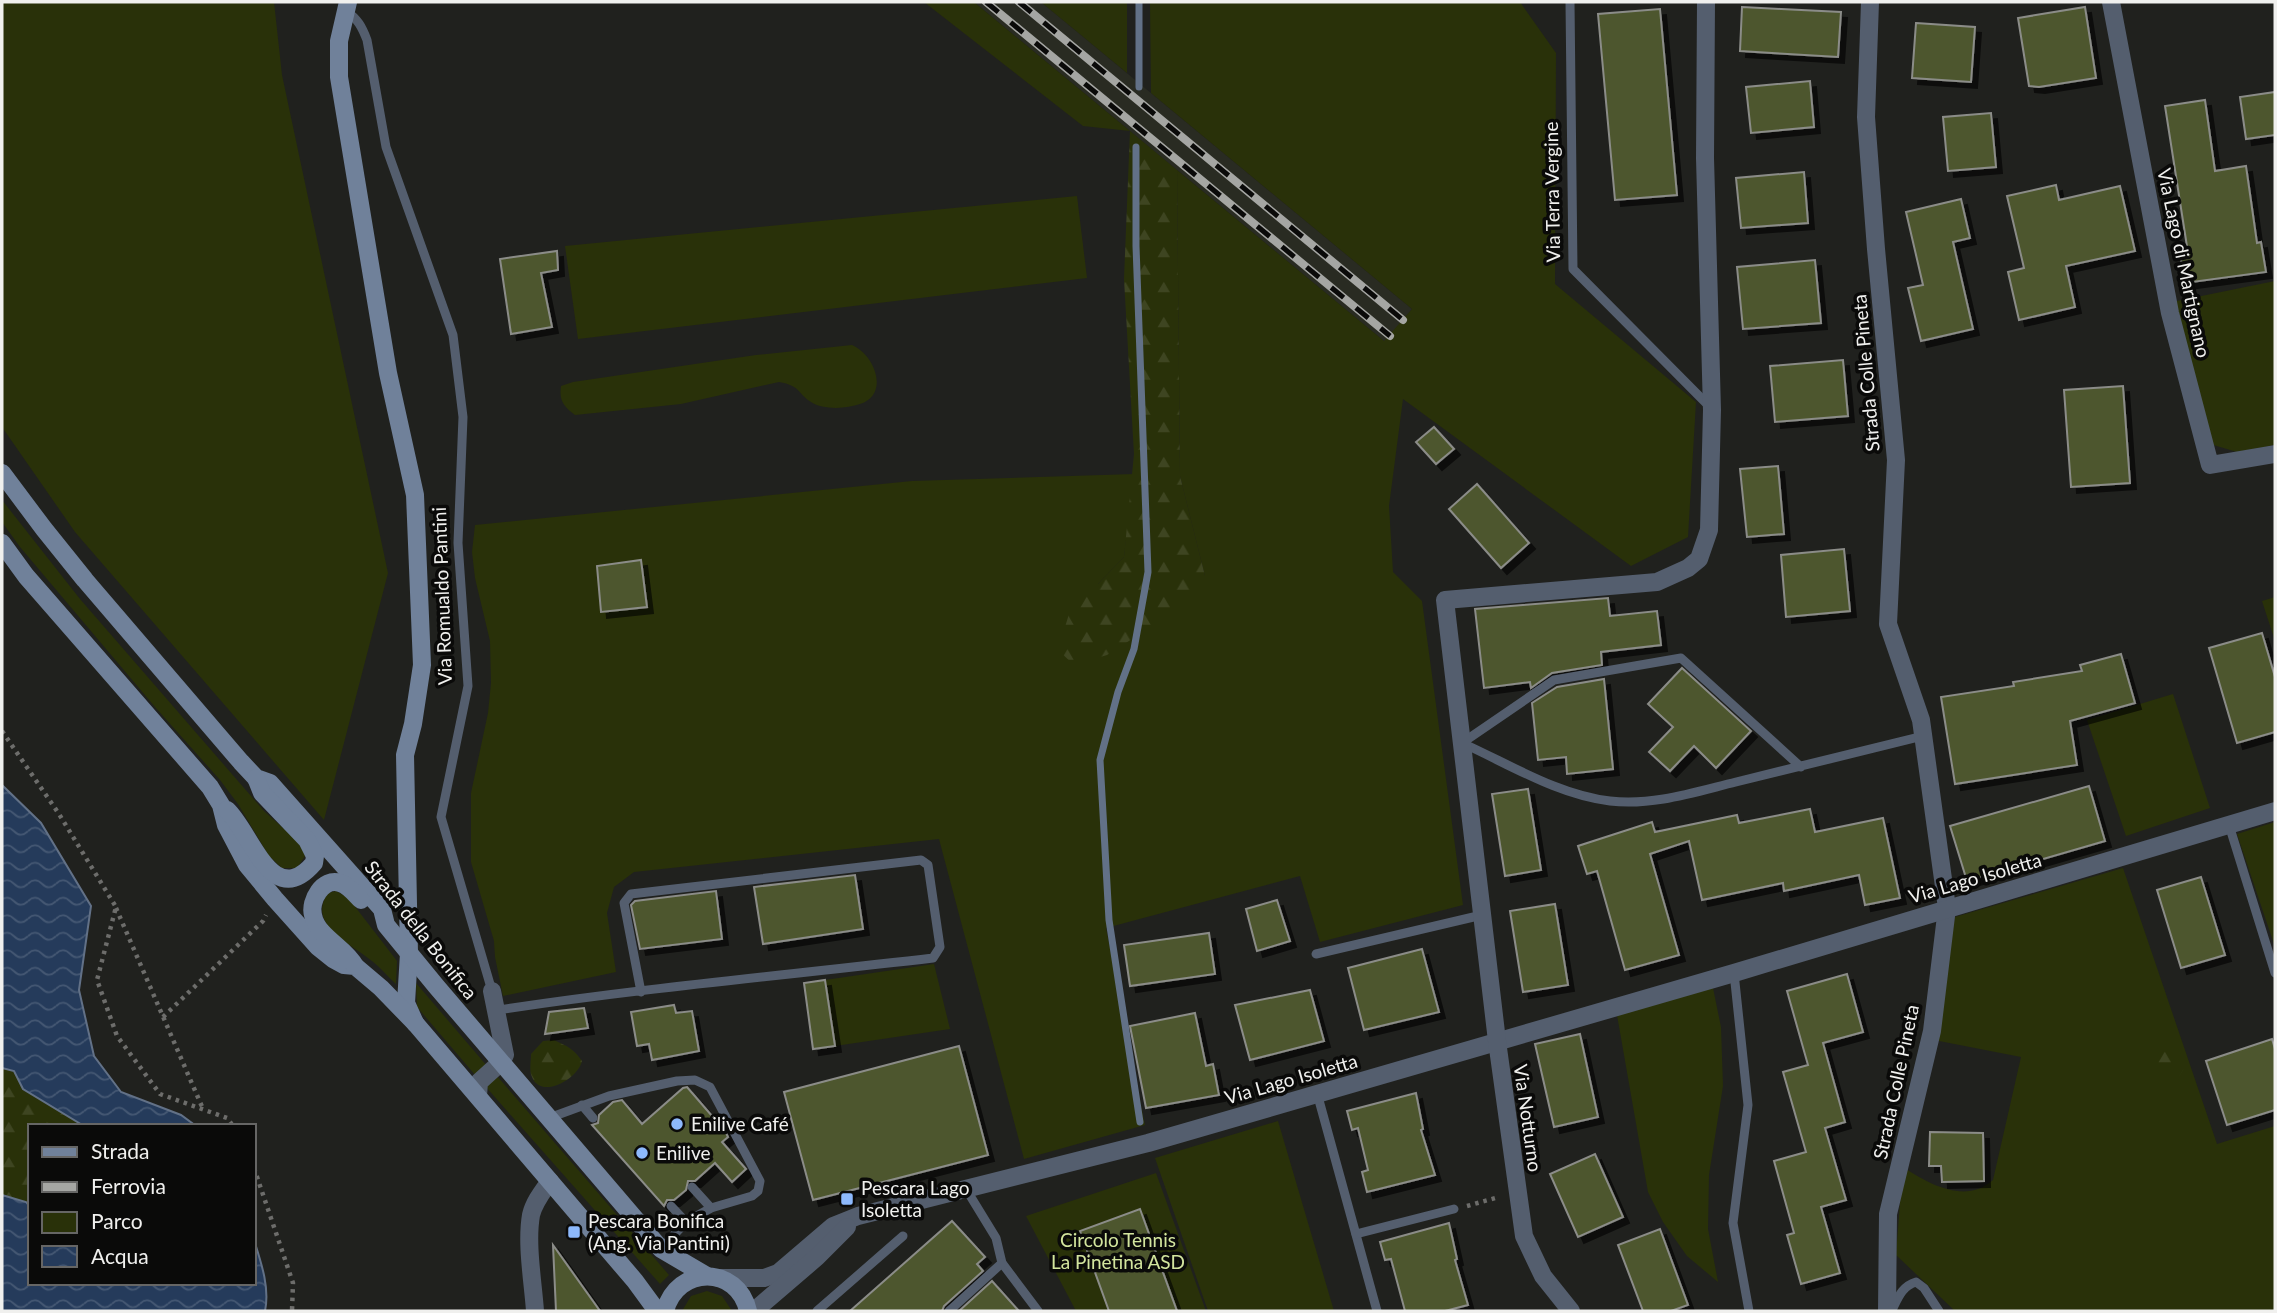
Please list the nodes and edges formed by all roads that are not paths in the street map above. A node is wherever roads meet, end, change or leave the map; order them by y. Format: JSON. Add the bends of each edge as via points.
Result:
{"nodes":[{"id":1,"x":1570,"y":2,"type":"edge"},
{"id":2,"x":1706,"y":2,"type":"edge"},
{"id":3,"x":1870,"y":2,"type":"edge"},
{"id":4,"x":2111,"y":2,"type":"edge"},
{"id":5,"x":347,"y":6,"type":"edge"},
{"id":6,"x":1712,"y":410,"type":"junction"},
{"id":7,"x":2275,"y":454,"type":"edge"},
{"id":8,"x":2,"y":473,"type":"edge"},
{"id":9,"x":2,"y":543,"type":"edge"},
{"id":10,"x":1923,"y":736,"type":"junction"},
{"id":11,"x":1462,"y":743,"type":"junction"},
{"id":12,"x":1801,"y":766,"type":"junction"},
{"id":13,"x":256,"y":778,"type":"junction"},
{"id":14,"x":221,"y":805,"type":"junction"},
{"id":15,"x":2275,"y":811,"type":"edge"},
{"id":16,"x":2229,"y":825,"type":"junction"},
{"id":17,"x":1947,"y":908,"type":"junction"},
{"id":18,"x":1482,"y":915,"type":"junction"},
{"id":19,"x":386,"y":925,"type":"junction"},
{"id":20,"x":409,"y":953,"type":"junction"},
{"id":21,"x":1316,"y":954,"type":"dead end"},
{"id":22,"x":355,"y":965,"type":"junction"},
{"id":23,"x":1734,"y":973,"type":"junction"},
{"id":24,"x":2275,"y":973,"type":"edge"},
{"id":25,"x":492,"y":991,"type":"joint"},
{"id":26,"x":641,"y":992,"type":"junction"},
{"id":27,"x":498,"y":1010,"type":"junction"},
{"id":28,"x":415,"y":1023,"type":"junction"},
{"id":29,"x":1497,"y":1041,"type":"junction"},
{"id":30,"x":500,"y":1062,"type":"junction"},
{"id":31,"x":1317,"y":1093,"type":"junction"},
{"id":32,"x":478,"y":1096,"type":"junction"},
{"id":33,"x":582,"y":1105,"type":"junction"},
{"id":34,"x":549,"y":1118,"type":"junction"},
{"id":35,"x":593,"y":1118,"type":"dead end"},
{"id":36,"x":550,"y":1181,"type":"junction"},
{"id":37,"x":692,"y":1186,"type":"dead end"},
{"id":38,"x":966,"y":1189,"type":"junction"},
{"id":39,"x":671,"y":1206,"type":"dead end"},
{"id":40,"x":712,"y":1209,"type":"junction"},
{"id":41,"x":1454,"y":1209,"type":"road end"},
{"id":42,"x":858,"y":1216,"type":"junction"},
{"id":43,"x":686,"y":1222,"type":"junction"},
{"id":44,"x":1356,"y":1234,"type":"junction"},
{"id":45,"x":903,"y":1236,"type":"dead end"},
{"id":46,"x":661,"y":1249,"type":"junction"},
{"id":47,"x":1002,"y":1263,"type":"junction"},
{"id":48,"x":713,"y":1277,"type":"junction"},
{"id":49,"x":535,"y":1311,"type":"edge"},
{"id":50,"x":657,"y":1311,"type":"edge"},
{"id":51,"x":666,"y":1311,"type":"edge"},
{"id":52,"x":748,"y":1311,"type":"edge"},
{"id":53,"x":754,"y":1311,"type":"edge"},
{"id":54,"x":817,"y":1311,"type":"edge"},
{"id":55,"x":949,"y":1311,"type":"edge"},
{"id":56,"x":1038,"y":1311,"type":"edge"},
{"id":57,"x":1377,"y":1311,"type":"edge"},
{"id":58,"x":1572,"y":1311,"type":"edge"},
{"id":59,"x":1749,"y":1311,"type":"edge"},
{"id":60,"x":1889,"y":1311,"type":"edge"},
{"id":61,"x":1939,"y":1311,"type":"edge"}],
"edges":[{"from":1,"to":6,"type":"lane","name":"Via Terra Vergine","via":[[1573,269]]},
{"from":2,"to":6,"type":"street","via":[[1704,158]]},
{"from":3,"to":10,"type":"street","name":"Strada Colle Pineta","via":[[1866,117],[1896,460],[1888,624]]},
{"from":4,"to":7,"type":"street","name":"Via Lago di Martignano","via":[[2170,313],[2210,465]]},
{"from":5,"to":20,"type":"main road","name":"Via Romualdo Pantini","via":[[339,41],[339,77],[388,373],[415,495],[422,665],[405,755]]},
{"from":5,"to":25,"type":"lane","name":"Via Romualdo Pantini","via":[[367,40],[386,147],[453,335],[463,417],[458,543],[468,686],[441,817]]},
{"from":6,"to":11,"type":"street","name":"Via Notturno","via":[[1709,530],[1699,559],[1688,568],[1657,582],[1445,600]]},
{"from":8,"to":13,"type":"main road","name":"Strada della Bonifica","via":[[85,580]]},
{"from":9,"to":14,"type":"main road"},
{"from":10,"to":12,"type":"lane"},
{"from":10,"to":17,"type":"street","name":"Strada Colle Pineta"},
{"from":11,"to":12,"type":"lane","via":[[1581,795],[1636,803]]},
{"from":11,"to":12,"type":"lane","via":[[1554,680],[1681,659]]},
{"from":11,"to":18,"type":"street","name":"Via Notturno"},
{"from":13,"to":14,"type":"main road","via":[[262,793],[313,848],[314,863],[307,870],[289,878],[275,874],[236,818]]},
{"from":13,"to":19,"type":"main road","name":"Strada della Bonifica","via":[[270,783],[382,908]]},
{"from":14,"to":22,"type":"main road","via":[[247,865],[275,899],[333,960]]},
{"from":15,"to":16,"type":"street","name":"Via Lago Isoletta"},
{"from":16,"to":17,"type":"street","name":"Via Lago Isoletta"},
{"from":16,"to":24,"type":"lane"},
{"from":17,"to":23,"type":"street","name":"Via Lago Isoletta"},
{"from":17,"to":60,"type":"street","name":"Strada Colle Pineta","via":[[1932,1031],[1888,1214]]},
{"from":18,"to":21,"type":"lane"},
{"from":18,"to":29,"type":"street","name":"Via Notturno"},
{"from":19,"to":20,"type":"main road","name":"Strada della Bonifica"},
{"from":19,"to":22,"type":"main road","via":[[338,882],[327,883],[318,892],[312,908],[316,923]]},
{"from":20,"to":28,"type":"main road","name":"Via Romualdo Pantini","via":[[406,1003]]},
{"from":20,"to":30,"type":"main road","name":"Strada della Bonifica"},
{"from":22,"to":28,"type":"main road"},
{"from":23,"to":29,"type":"street","name":"Via Lago Isoletta"},
{"from":23,"to":59,"type":"lane","via":[[1748,1105],[1733,1223]]},
{"from":25,"to":27,"type":"street","name":"Via Romualdo Pantini"},
{"from":26,"to":26,"type":"lane","name":"Strada della Bonifica","via":[[933,958],[940,947],[928,865],[920,860],[631,894],[624,903]]},
{"from":26,"to":27,"type":"lane","name":"Strada della Bonifica"},
{"from":27,"to":30,"type":"street","name":"Via Romualdo Pantini","via":[[506,1051]]},
{"from":28,"to":32,"type":"main road"},
{"from":29,"to":31,"type":"street","name":"Via Lago Isoletta"},
{"from":29,"to":58,"type":"street","name":"Via Notturno","via":[[1524,1236],[1532,1257]]},
{"from":30,"to":32,"type":"street","via":[[479,1082]]},
{"from":30,"to":34,"type":"main road","name":"Strada della Bonifica"},
{"from":31,"to":38,"type":"street","name":"Via Lago Isoletta","via":[[1148,1143]]},
{"from":31,"to":44,"type":"lane"},
{"from":32,"to":36,"type":"main road"},
{"from":33,"to":34,"type":"lane"},
{"from":33,"to":35,"type":"lane"},
{"from":33,"to":40,"type":"lane","via":[[677,1081],[695,1080],[710,1087],[724,1123],[760,1181],[752,1196]]},
{"from":34,"to":46,"type":"main road","name":"Strada della Bonifica"},
{"from":36,"to":49,"type":"street","via":[[532,1214]]},
{"from":36,"to":50,"type":"main road"},
{"from":37,"to":40,"type":"lane"},
{"from":38,"to":42,"type":"street","name":"Via Lago Isoletta"},
{"from":38,"to":47,"type":"lane","via":[[996,1238]]},
{"from":39,"to":43,"type":"lane"},
{"from":40,"to":43,"type":"lane"},
{"from":41,"to":44,"type":"lane"},
{"from":42,"to":48,"type":"street","name":"Via Lago Isoletta","via":[[833,1226],[778,1273],[764,1278]]},
{"from":42,"to":53,"type":"street"},
{"from":43,"to":46,"type":"lane"},
{"from":44,"to":57,"type":"lane"},
{"from":45,"to":54,"type":"lane"},
{"from":46,"to":48,"type":"main road","name":"Strada della Bonifica"},
{"from":47,"to":55,"type":"lane"},
{"from":47,"to":56,"type":"lane"},
{"from":48,"to":51,"type":"main road","via":[[697,1277],[679,1286]]},
{"from":48,"to":52,"type":"main road","name":"Strada della Bonifica","via":[[740,1292]]},
{"from":60,"to":61,"type":"lane","via":[[1901,1291],[1916,1282]]}]}
